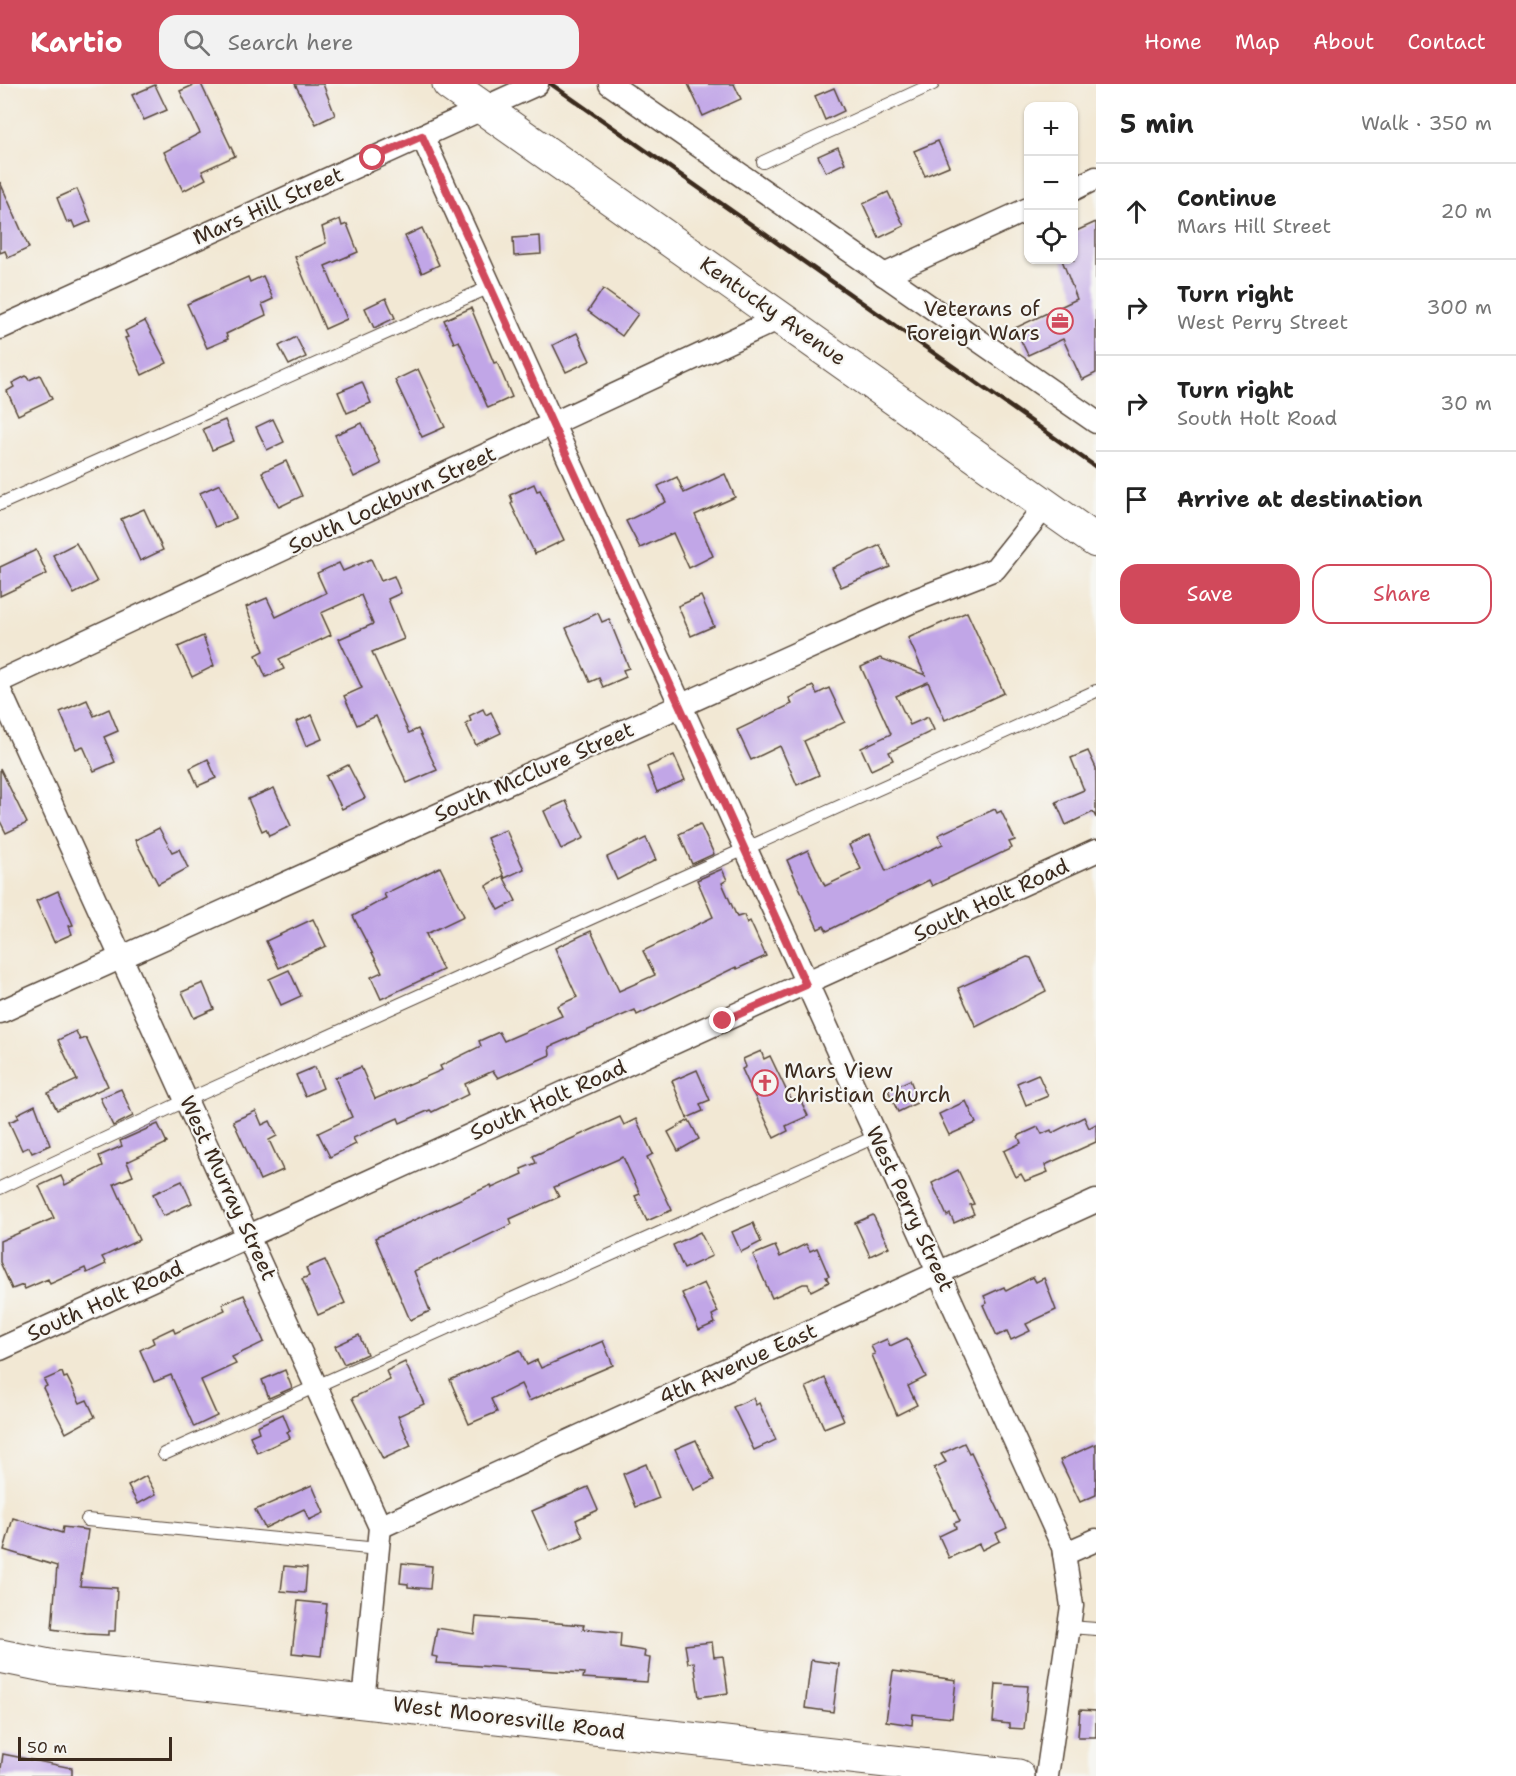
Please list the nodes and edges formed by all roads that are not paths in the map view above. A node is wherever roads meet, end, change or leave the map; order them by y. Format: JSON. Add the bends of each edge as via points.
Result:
{"nodes":[{"id":1,"x":449,"y":84,"type":"edge"},
{"id":2,"x":537,"y":84,"type":"edge"},
{"id":3,"x":610,"y":84,"type":"edge"},
{"id":4,"x":933,"y":84,"type":"edge"},
{"id":5,"x":485,"y":109,"type":"junction"},
{"id":6,"x":422,"y":136,"type":"junction"},
{"id":7,"x":763,"y":162,"type":"dead end"},
{"id":8,"x":1096,"y":178,"type":"edge"},
{"id":9,"x":1078,"y":187,"type":"edge"},
{"id":10,"x":1027,"y":210,"type":"edge"},
{"id":11,"x":884,"y":275,"type":"junction"},
{"id":12,"x":490,"y":287,"type":"junction"},
{"id":13,"x":782,"y":317,"type":"junction"},
{"id":14,"x":0,"y":328,"type":"edge"},
{"id":15,"x":1096,"y":422,"type":"edge"},
{"id":16,"x":552,"y":426,"type":"junction"},
{"id":17,"x":0,"y":504,"type":"edge"},
{"id":18,"x":1046,"y":505,"type":"junction"},
{"id":19,"x":1096,"y":541,"type":"edge"},
{"id":20,"x":0,"y":681,"type":"edge"},
{"id":21,"x":0,"y":691,"type":"edge"},
{"id":22,"x":1096,"y":691,"type":"edge"},
{"id":23,"x":680,"y":706,"type":"junction"},
{"id":24,"x":745,"y":848,"type":"junction"},
{"id":25,"x":1096,"y":851,"type":"edge"},
{"id":26,"x":122,"y":957,"type":"junction"},
{"id":27,"x":806,"y":985,"type":"junction"},
{"id":28,"x":0,"y":1012,"type":"edge"},
{"id":29,"x":187,"y":1100,"type":"junction"},
{"id":30,"x":877,"y":1137,"type":"junction"},
{"id":31,"x":0,"y":1188,"type":"edge"},
{"id":32,"x":1096,"y":1201,"type":"edge"},
{"id":33,"x":249,"y":1235,"type":"junction"},
{"id":34,"x":940,"y":1272,"type":"junction"},
{"id":35,"x":0,"y":1349,"type":"edge"},
{"id":36,"x":317,"y":1386,"type":"junction"},
{"id":37,"x":164,"y":1454,"type":"dead end"},
{"id":38,"x":87,"y":1520,"type":"dead end"},
{"id":39,"x":379,"y":1538,"type":"junction"},
{"id":40,"x":1096,"y":1540,"type":"edge"},
{"id":41,"x":1064,"y":1554,"type":"junction"},
{"id":42,"x":1070,"y":1627,"type":"junction"},
{"id":43,"x":1096,"y":1629,"type":"edge"},
{"id":44,"x":0,"y":1656,"type":"edge"},
{"id":45,"x":363,"y":1701,"type":"junction"},
{"id":46,"x":970,"y":1774,"type":"edge"},
{"id":47,"x":1018,"y":1776,"type":"edge"},
{"id":48,"x":1047,"y":1776,"type":"edge"}],
"edges":[{"from":1,"to":5,"type":"main road","name":"Kentucky Avenue"},
{"from":2,"to":5,"type":"street","name":"Mars Hill Street"},
{"from":3,"to":11,"type":"street"},
{"from":4,"to":7,"type":"lane"},
{"from":5,"to":6,"type":"street","name":"Mars Hill Street"},
{"from":5,"to":13,"type":"main road","name":"Kentucky Avenue"},
{"from":6,"to":12,"type":"street","name":"West Perry Street"},
{"from":6,"to":14,"type":"street","name":"Mars Hill Street"},
{"from":8,"to":9,"type":"street"},
{"from":10,"to":11,"type":"street"},
{"from":11,"to":15,"type":"street"},
{"from":12,"to":16,"type":"street","name":"West Perry Street"},
{"from":12,"to":17,"type":"lane"},
{"from":13,"to":16,"type":"street","name":"South Lockburn Street"},
{"from":13,"to":18,"type":"main road","name":"Kentucky Avenue"},
{"from":16,"to":20,"type":"street","name":"South Lockburn Street"},
{"from":16,"to":23,"type":"street","name":"West Perry Street"},
{"from":18,"to":19,"type":"main road","name":"Kentucky Avenue"},
{"from":18,"to":23,"type":"street","name":"South McClure Street","via":[[995,569],[913,601]]},
{"from":21,"to":26,"type":"street","name":"West Murray Street"},
{"from":22,"to":24,"type":"lane"},
{"from":23,"to":24,"type":"street","name":"West Perry Street"},
{"from":23,"to":26,"type":"street","name":"South McClure Street"},
{"from":24,"to":27,"type":"street","name":"West Perry Street"},
{"from":24,"to":29,"type":"lane"},
{"from":25,"to":27,"type":"street","name":"South Holt Road"},
{"from":26,"to":28,"type":"street","name":"South McClure Street"},
{"from":26,"to":29,"type":"street","name":"West Murray Street"},
{"from":27,"to":30,"type":"street","name":"West Perry Street"},
{"from":27,"to":33,"type":"street","name":"South Holt Road"},
{"from":29,"to":31,"type":"lane"},
{"from":29,"to":33,"type":"street","name":"West Murray Street"},
{"from":30,"to":34,"type":"street","name":"West Perry Street"},
{"from":30,"to":36,"type":"lane"},
{"from":32,"to":34,"type":"street","name":"4th Avenue East"},
{"from":33,"to":35,"type":"street","name":"South Holt Road"},
{"from":33,"to":36,"type":"street","name":"West Murray Street"},
{"from":34,"to":39,"type":"street","name":"4th Avenue East"},
{"from":34,"to":41,"type":"street","name":"West Perry Street"},
{"from":36,"to":37,"type":"lane"},
{"from":36,"to":39,"type":"street","name":"West Murray Street"},
{"from":38,"to":39,"type":"lane"},
{"from":39,"to":45,"type":"street","name":"West Murray Street"},
{"from":40,"to":41,"type":"street"},
{"from":41,"to":42,"type":"street","name":"West Perry Street","via":[[1071,1589]]},
{"from":42,"to":43,"type":"lane"},
{"from":42,"to":48,"type":"street","name":"West Perry Street"},
{"from":44,"to":45,"type":"main road","name":"West Mooresville Road","via":[[54,1667]]},
{"from":45,"to":46,"type":"main road","name":"West Mooresville Road"},
{"from":46,"to":47,"type":"main road","name":"West Mooresville Road"}]}
